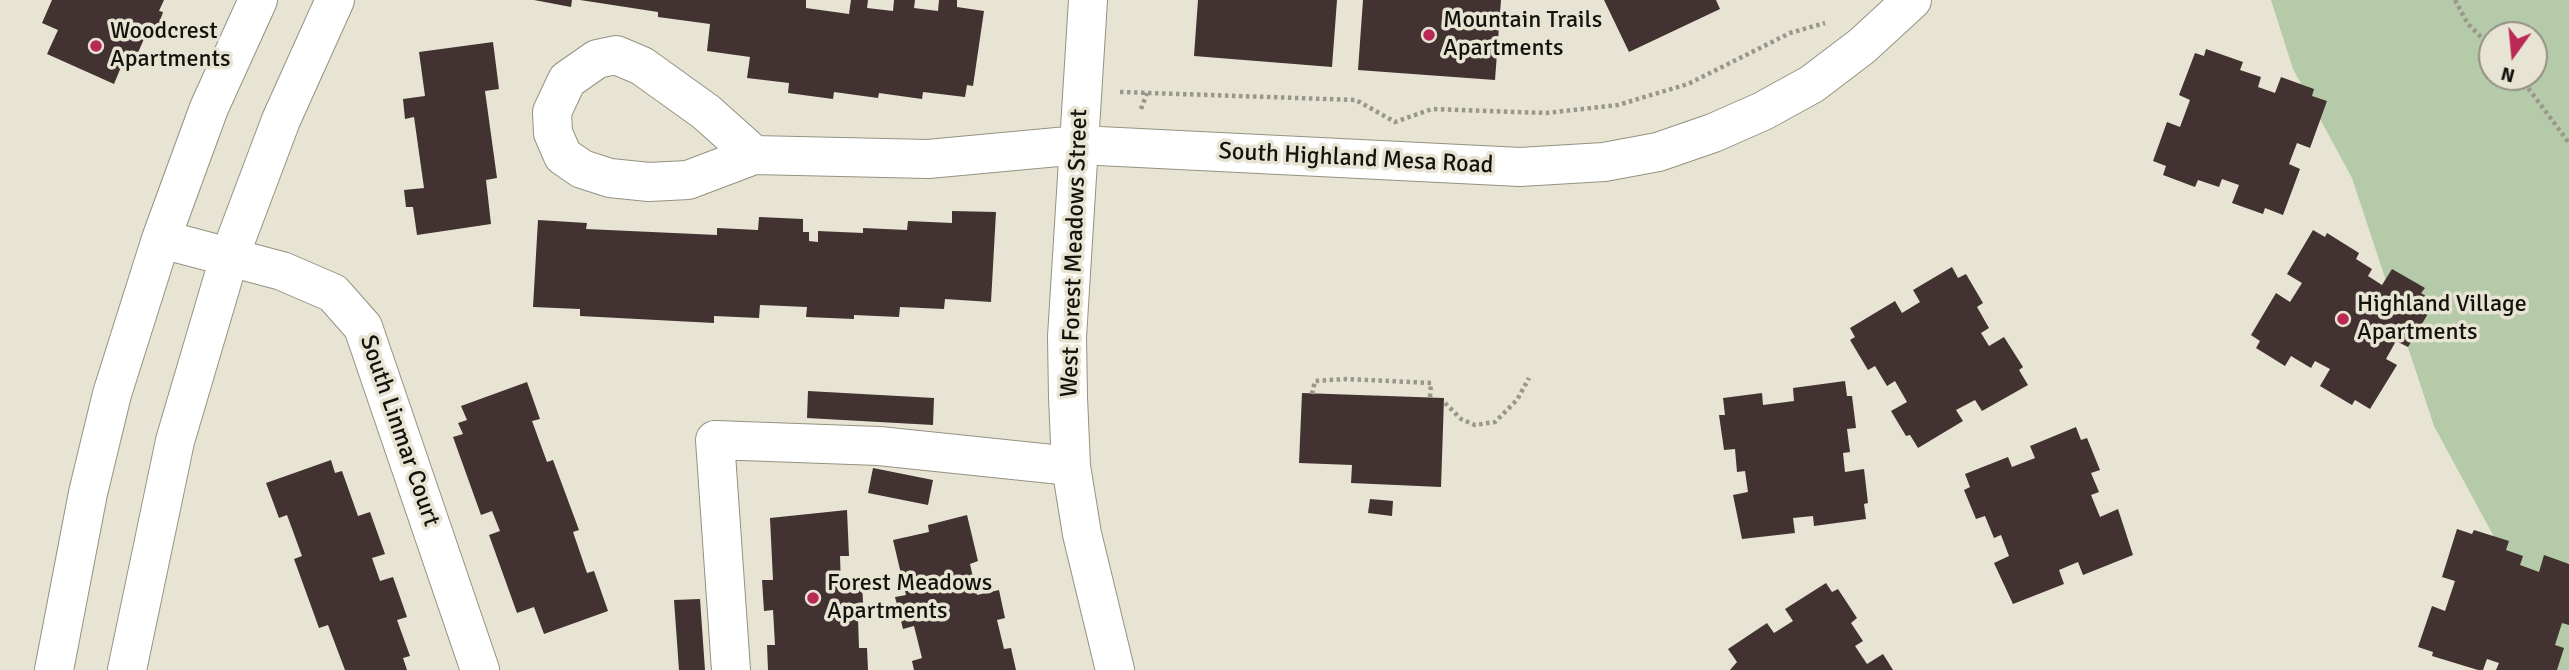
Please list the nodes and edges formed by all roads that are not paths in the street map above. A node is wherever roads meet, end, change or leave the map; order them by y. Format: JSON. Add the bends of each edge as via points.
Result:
{"nodes":[{"id":1,"x":258,"y":0,"type":"edge"},
{"id":2,"x":335,"y":0,"type":"edge"},
{"id":3,"x":1088,"y":0,"type":"edge"},
{"id":4,"x":1912,"y":0,"type":"edge"},
{"id":5,"x":1079,"y":145,"type":"junction"},
{"id":6,"x":754,"y":155,"type":"junction"},
{"id":7,"x":161,"y":239,"type":"junction"},
{"id":8,"x":229,"y":258,"type":"junction"},
{"id":9,"x":1071,"y":466,"type":"junction"},
{"id":10,"x":54,"y":670,"type":"edge"},
{"id":11,"x":127,"y":670,"type":"edge"},
{"id":12,"x":480,"y":670,"type":"edge"},
{"id":13,"x":731,"y":670,"type":"edge"},
{"id":14,"x":1115,"y":670,"type":"edge"}],
"edges":[{"from":1,"to":7,"type":"street","via":[[209,108]]},
{"from":2,"to":8,"type":"street","via":[[281,120]]},
{"from":3,"to":5,"type":"street","name":"West Forest Meadows Street"},
{"from":4,"to":5,"type":"street","name":"South Highland Mesa Road","via":[[1812,84],[1763,111],[1658,152],[1618,159],[1520,167]]},
{"from":5,"to":6,"type":"street","name":"South Highland Mesa Road","via":[[928,159]]},
{"from":5,"to":9,"type":"street","name":"West Forest Meadows Street","via":[[1067,337]]},
{"from":6,"to":6,"type":"street","name":"South Highland Mesa Road","via":[[706,112],[642,66],[616,55],[597,59],[567,80],[552,112],[553,133],[563,156],[582,169],[610,178],[688,180]]},
{"from":7,"to":8,"type":"street","name":"South Linmar Court"},
{"from":7,"to":10,"type":"street","via":[[109,406]]},
{"from":8,"to":11,"type":"street","via":[[175,441]]},
{"from":8,"to":12,"type":"street","name":"South Linmar Court","via":[[282,271],[333,293],[363,327]]},
{"from":9,"to":13,"type":"street","via":[[879,446],[715,440]]},
{"from":9,"to":14,"type":"street","name":"West Forest Meadows Street","via":[[1082,534]]}]}
